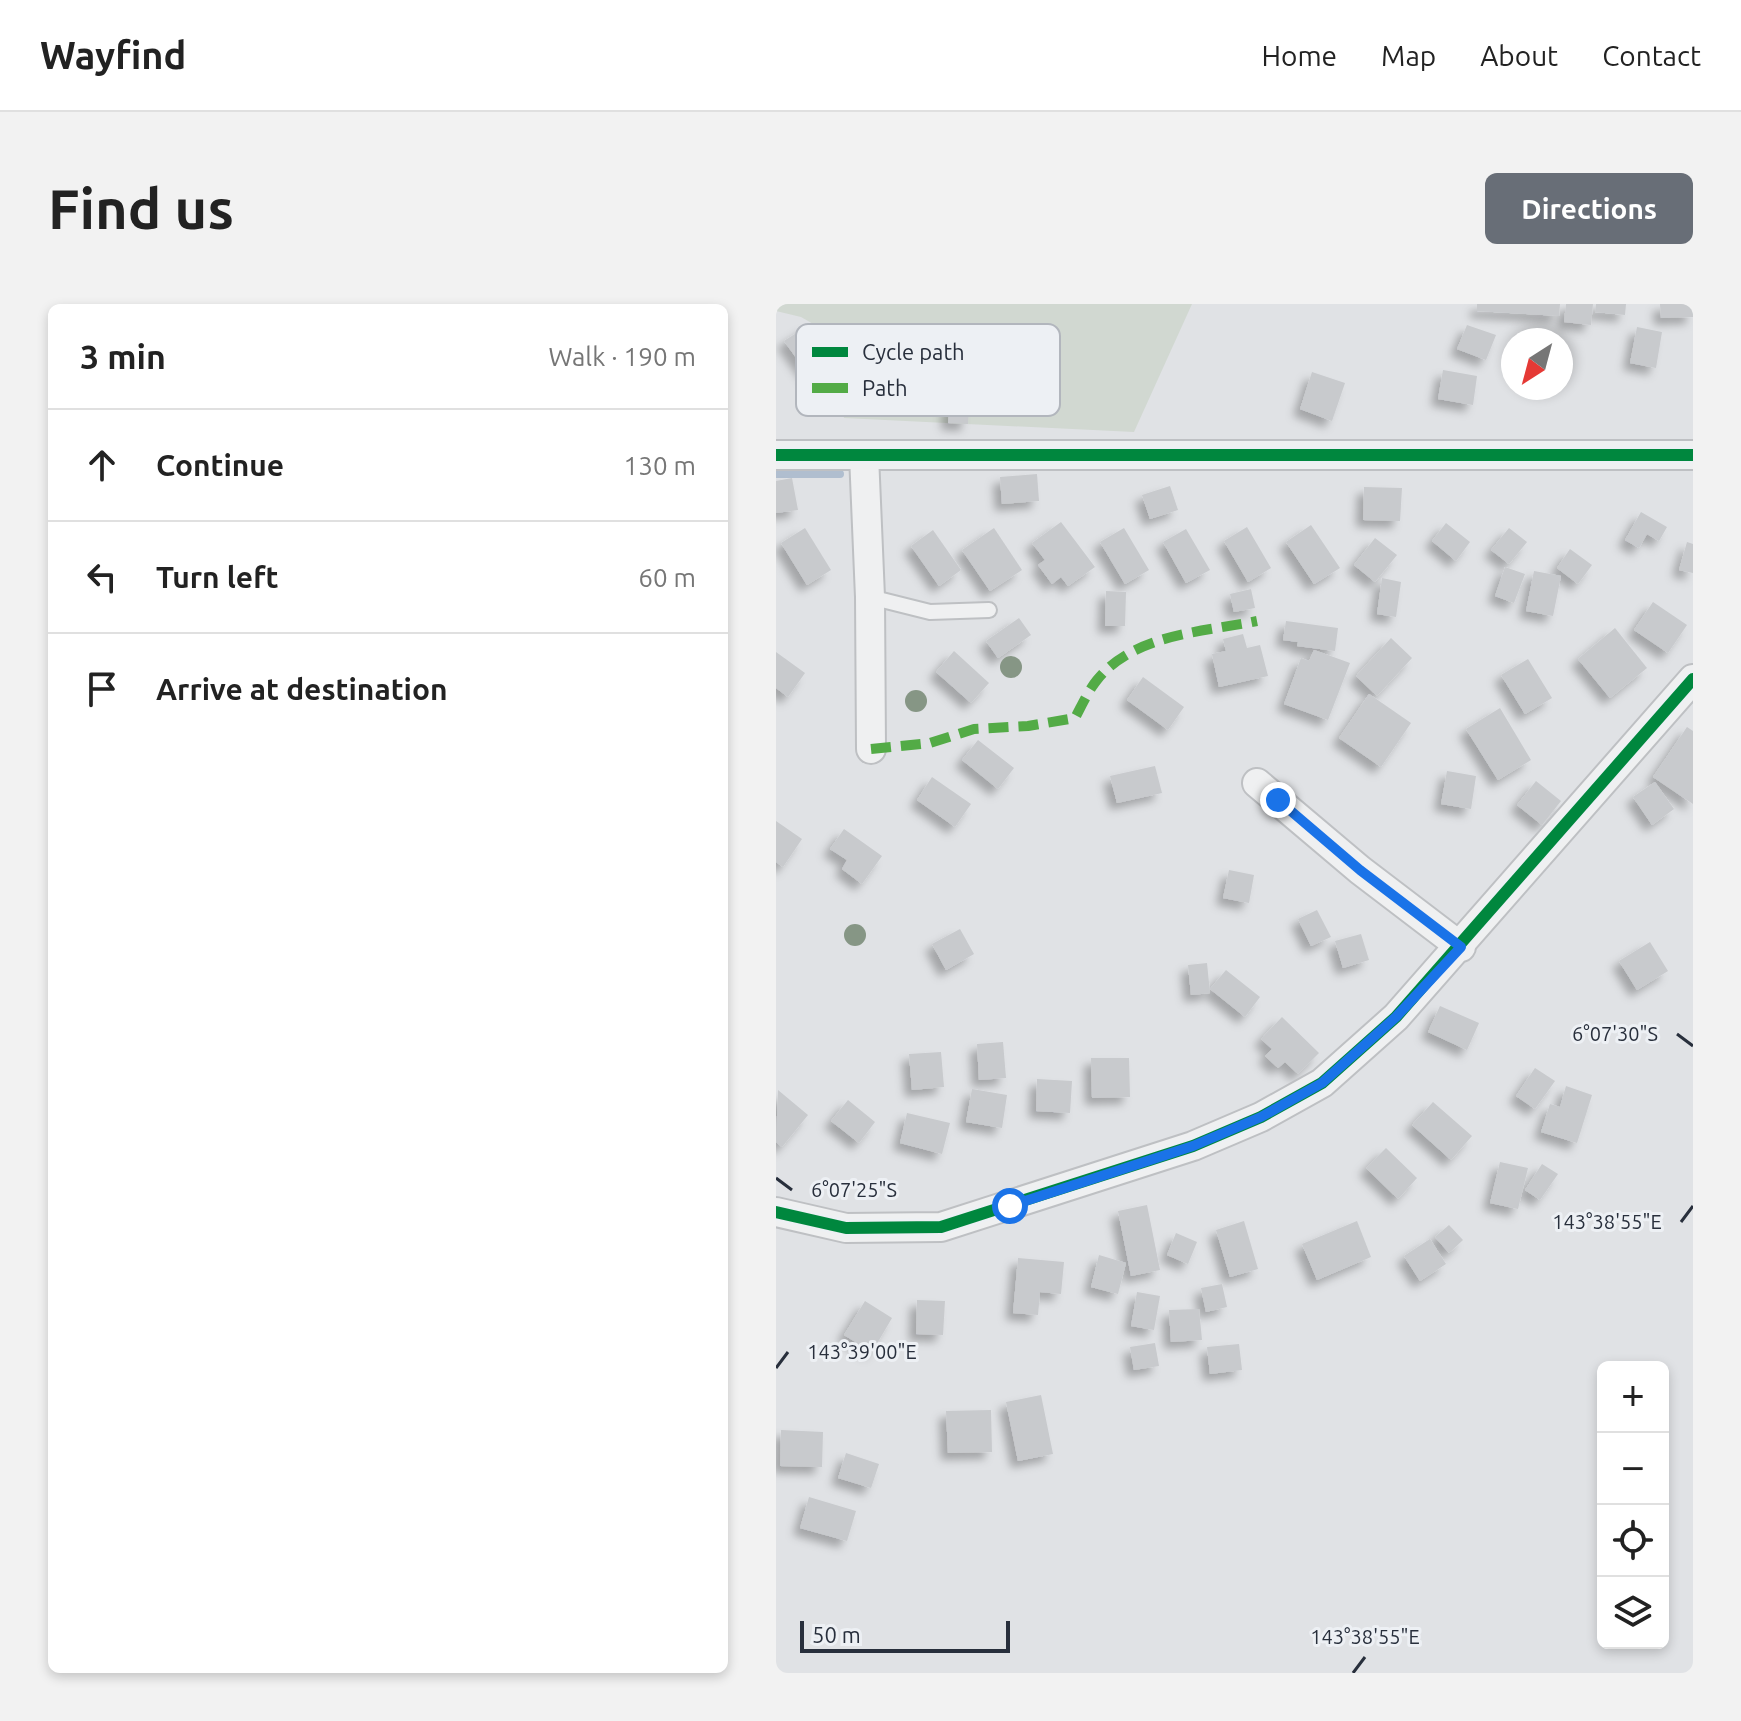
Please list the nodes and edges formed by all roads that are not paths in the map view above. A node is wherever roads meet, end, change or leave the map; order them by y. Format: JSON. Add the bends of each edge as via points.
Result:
{"nodes":[{"id":1,"x":776,"y":455,"type":"edge"},
{"id":2,"x":864,"y":455,"type":"junction"},
{"id":3,"x":1693,"y":455,"type":"edge"},
{"id":4,"x":870,"y":597,"type":"junction"},
{"id":5,"x":989,"y":610,"type":"dead end"},
{"id":6,"x":1693,"y":679,"type":"edge"},
{"id":7,"x":871,"y":749,"type":"dead end"},
{"id":8,"x":1257,"y":783,"type":"dead end"},
{"id":9,"x":1461,"y":947,"type":"junction"},
{"id":10,"x":776,"y":1212,"type":"edge"}],
"edges":[{"from":1,"to":2,"type":"street"},
{"from":2,"to":3,"type":"street"},
{"from":2,"to":4,"type":"street"},
{"from":4,"to":5,"type":"lane","via":[[930,612]]},
{"from":4,"to":7,"type":"street"},
{"from":6,"to":9,"type":"street"},
{"from":8,"to":9,"type":"street"},
{"from":9,"to":10,"type":"street","via":[[1396,1017],[1322,1083],[1193,1146],[941,1227],[846,1228]]}]}
